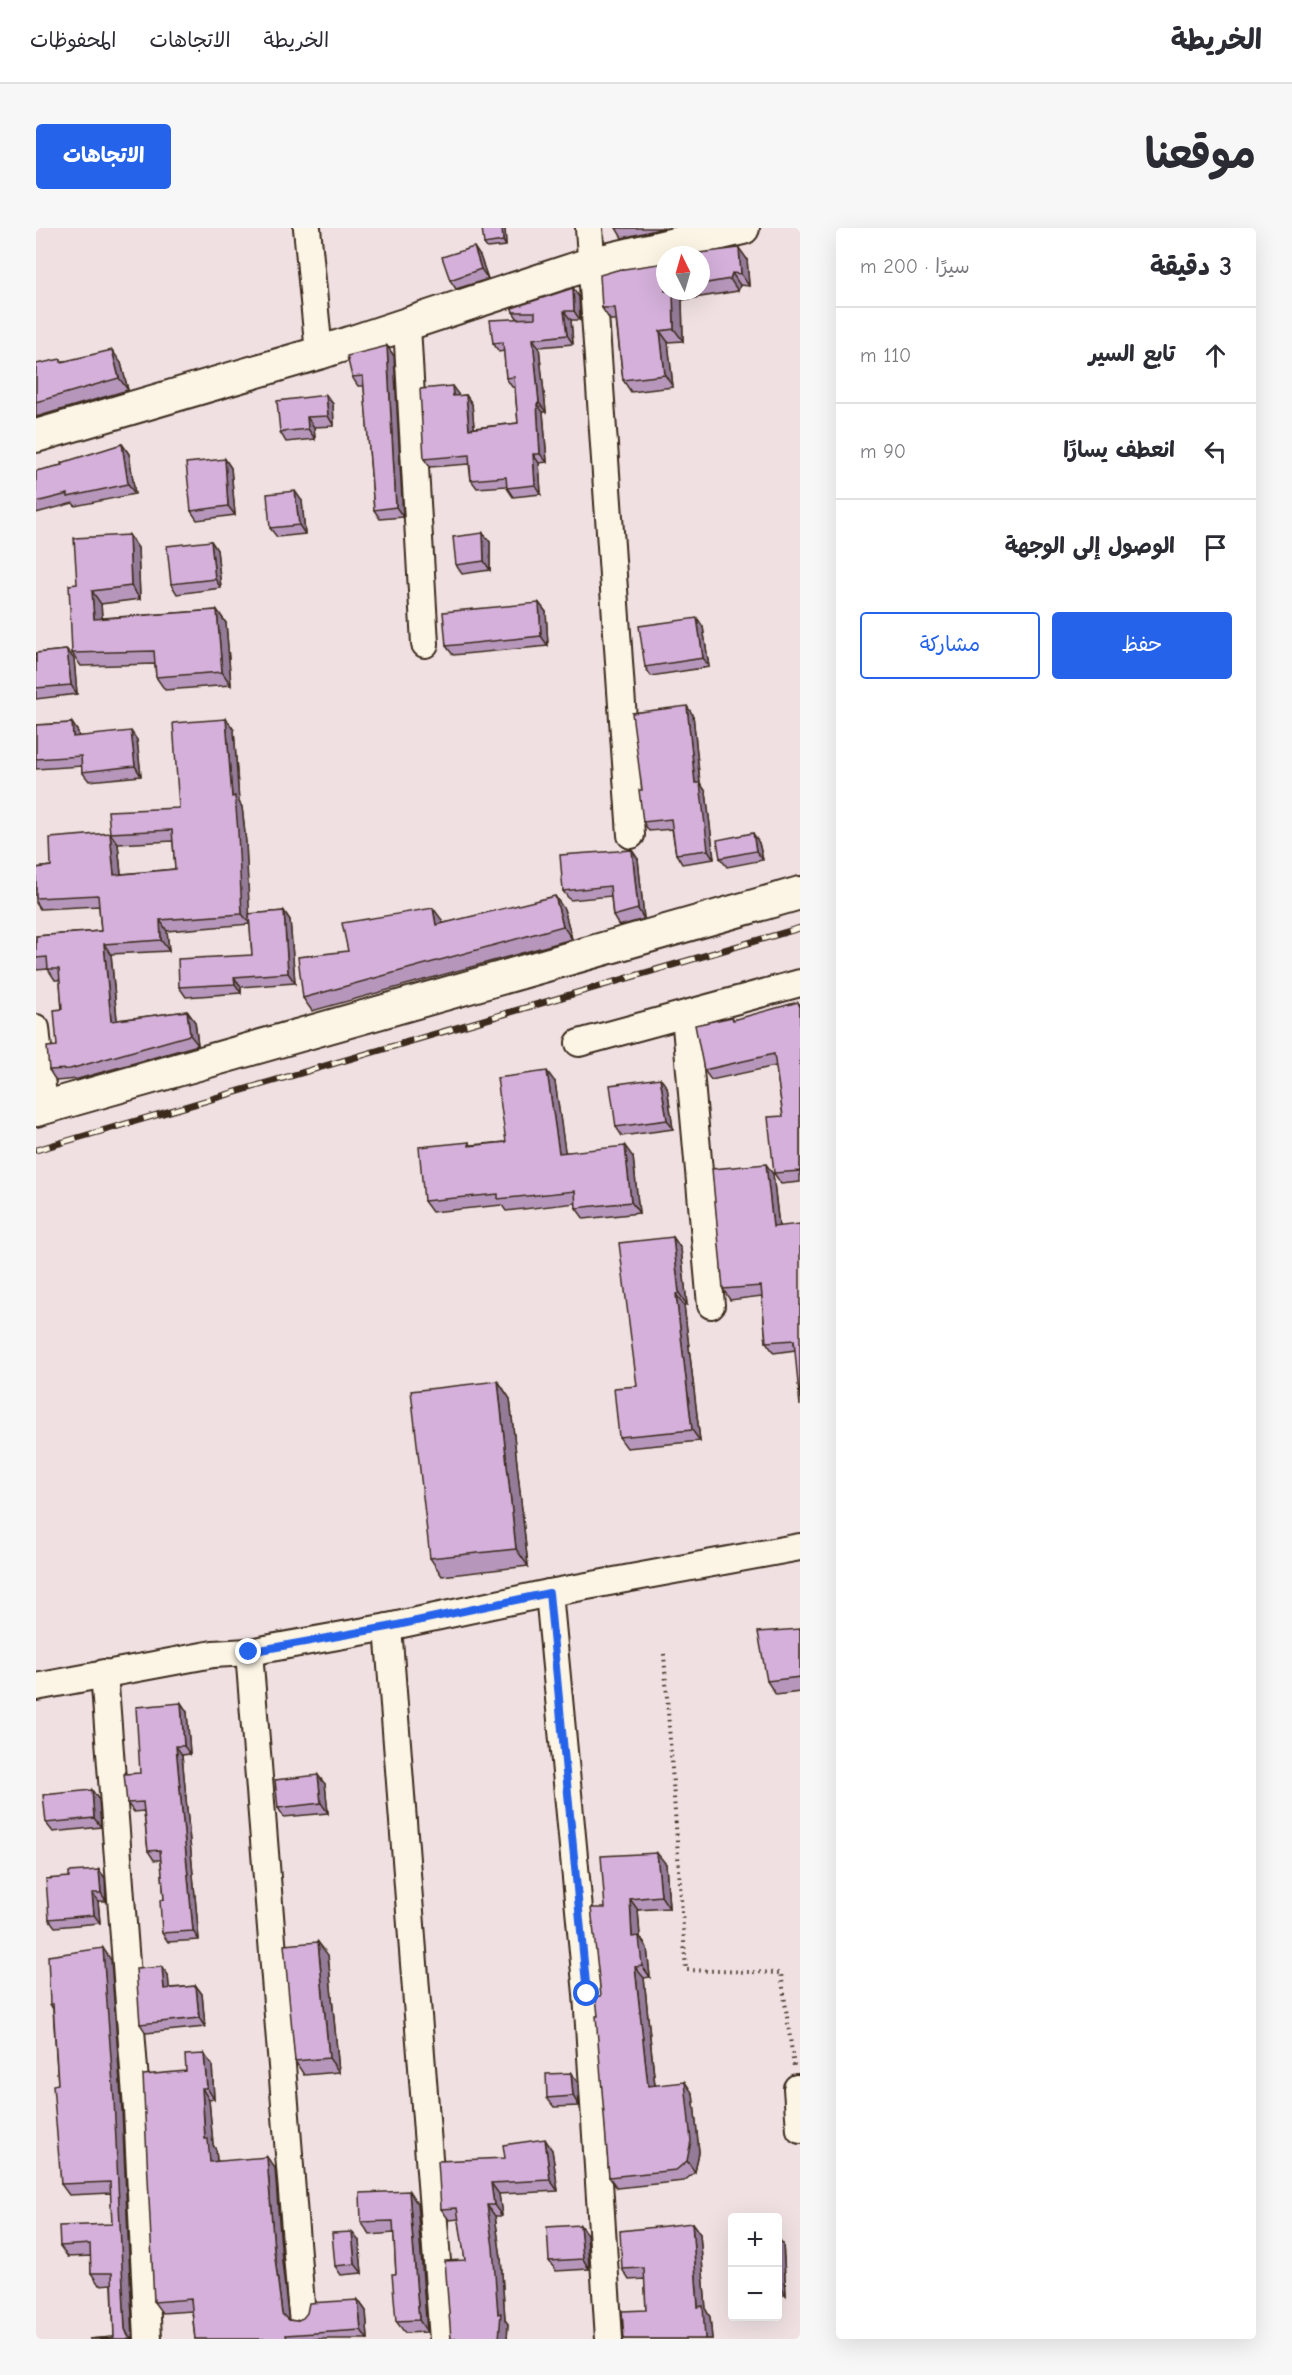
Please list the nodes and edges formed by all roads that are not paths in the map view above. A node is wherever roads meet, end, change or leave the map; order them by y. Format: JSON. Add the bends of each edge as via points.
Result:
{"nodes":[{"id":1,"x":307,"y":228,"type":"edge"},
{"id":2,"x":589,"y":228,"type":"edge"},
{"id":3,"x":742,"y":228,"type":"edge"},
{"id":4,"x":593,"y":263,"type":"junction"},
{"id":5,"x":407,"y":326,"type":"junction"},
{"id":6,"x":319,"y":353,"type":"junction"},
{"id":7,"x":36,"y":436,"type":"edge"},
{"id":8,"x":425,"y":644,"type":"dead end"},
{"id":9,"x":631,"y":835,"type":"dead end"},
{"id":10,"x":800,"y":893,"type":"edge"},
{"id":11,"x":800,"y":983,"type":"edge"},
{"id":12,"x":685,"y":1015,"type":"junction"},
{"id":13,"x":36,"y":1028,"type":"edge"},
{"id":14,"x":579,"y":1043,"type":"dead end"},
{"id":15,"x":40,"y":1109,"type":"edge"},
{"id":16,"x":711,"y":1305,"type":"dead end"},
{"id":17,"x":800,"y":1547,"type":"edge"},
{"id":18,"x":549,"y":1593,"type":"junction"},
{"id":19,"x":388,"y":1627,"type":"junction"},
{"id":20,"x":249,"y":1652,"type":"junction"},
{"id":21,"x":104,"y":1673,"type":"junction"},
{"id":22,"x":36,"y":1687,"type":"edge"},
{"id":23,"x":797,"y":2088,"type":"road end"},
{"id":24,"x":800,"y":2130,"type":"edge"},
{"id":25,"x":302,"y":2317,"type":"edge"},
{"id":26,"x":148,"y":2339,"type":"edge"},
{"id":27,"x":443,"y":2339,"type":"edge"},
{"id":28,"x":609,"y":2339,"type":"edge"}],
"edges":[{"from":1,"to":6,"type":"street"},
{"from":2,"to":4,"type":"street"},
{"from":3,"to":4,"type":"street"},
{"from":4,"to":5,"type":"street"},
{"from":4,"to":9,"type":"street"},
{"from":5,"to":6,"type":"street"},
{"from":5,"to":8,"type":"street"},
{"from":6,"to":7,"type":"street"},
{"from":10,"to":15,"type":"street"},
{"from":11,"to":12,"type":"street"},
{"from":12,"to":14,"type":"street"},
{"from":12,"to":16,"type":"street"},
{"from":13,"to":15,"type":"street"},
{"from":17,"to":18,"type":"street"},
{"from":18,"to":19,"type":"street"},
{"from":18,"to":28,"type":"street","via":[[587,1994]]},
{"from":19,"to":20,"type":"street"},
{"from":19,"to":27,"type":"street"},
{"from":20,"to":21,"type":"street","via":[[213,1654]]},
{"from":20,"to":25,"type":"street"},
{"from":21,"to":22,"type":"street"},
{"from":21,"to":26,"type":"street","via":[[137,2109]]},
{"from":23,"to":24,"type":"street"}]}
